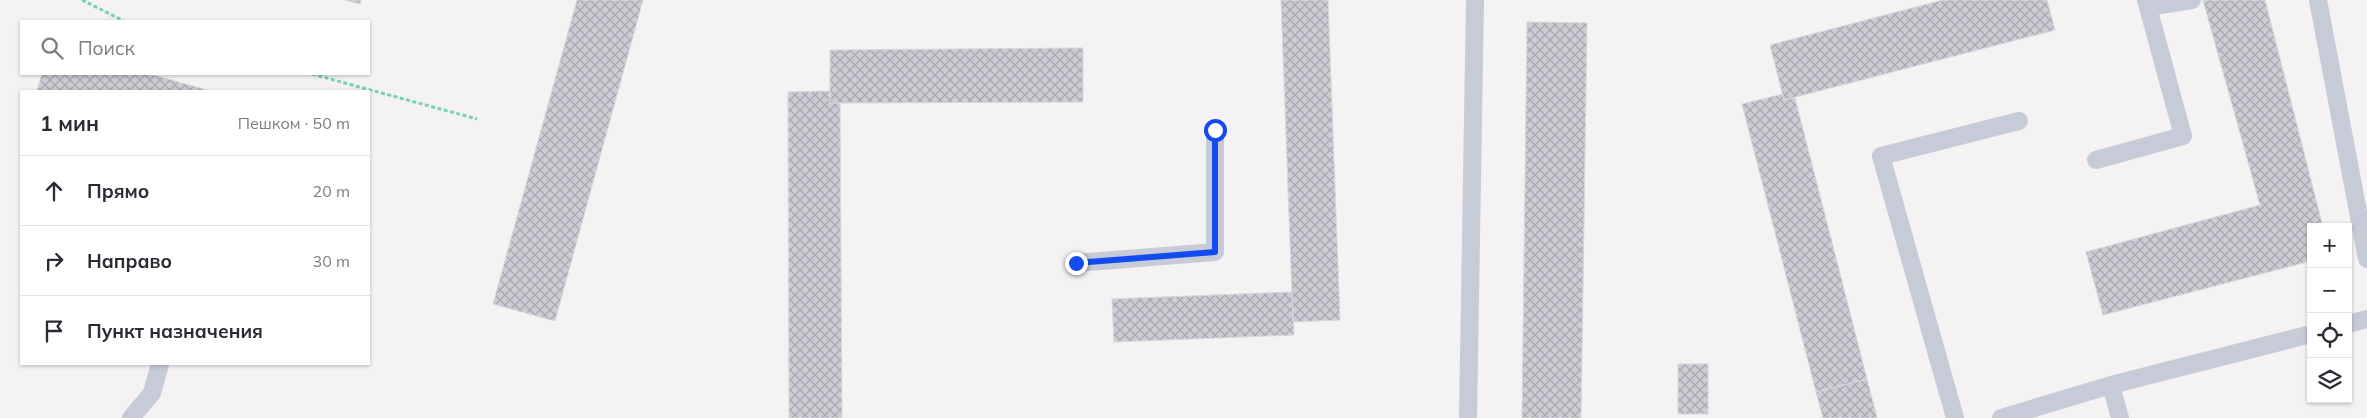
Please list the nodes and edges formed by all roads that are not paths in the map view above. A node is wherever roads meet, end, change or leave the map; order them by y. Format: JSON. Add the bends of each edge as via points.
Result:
{"nodes":[{"id":1,"x":1475,"y":0,"type":"edge"},
{"id":2,"x":2192,"y":0,"type":"edge"},
{"id":3,"x":2318,"y":0,"type":"edge"},
{"id":4,"x":2147,"y":4,"type":"edge"},
{"id":5,"x":2020,"y":121,"type":"dead end"},
{"id":6,"x":1215,"y":130,"type":"dead end"},
{"id":7,"x":2096,"y":160,"type":"dead end"},
{"id":8,"x":2367,"y":258,"type":"edge"},
{"id":9,"x":1076,"y":263,"type":"dead end"},
{"id":10,"x":2367,"y":319,"type":"edge"},
{"id":11,"x":2352,"y":323,"type":"edge"},
{"id":12,"x":2307,"y":335,"type":"edge"},
{"id":13,"x":160,"y":365,"type":"edge"},
{"id":14,"x":2111,"y":385,"type":"junction"},
{"id":15,"x":131,"y":418,"type":"edge"},
{"id":16,"x":1468,"y":418,"type":"edge"},
{"id":17,"x":1955,"y":418,"type":"edge"},
{"id":18,"x":2001,"y":418,"type":"edge"},
{"id":19,"x":2120,"y":418,"type":"edge"}],
"edges":[{"from":1,"to":16,"type":"lane"},
{"from":2,"to":4,"type":"lane"},
{"from":3,"to":8,"type":"lane"},
{"from":4,"to":7,"type":"lane","via":[[2183,136]]},
{"from":5,"to":17,"type":"lane","via":[[1881,156]]},
{"from":6,"to":9,"type":"lane","via":[[1215,252]]},
{"from":10,"to":11,"type":"lane"},
{"from":12,"to":14,"type":"lane"},
{"from":13,"to":15,"type":"lane","via":[[152,394]]},
{"from":14,"to":18,"type":"lane"},
{"from":14,"to":19,"type":"lane"}]}
